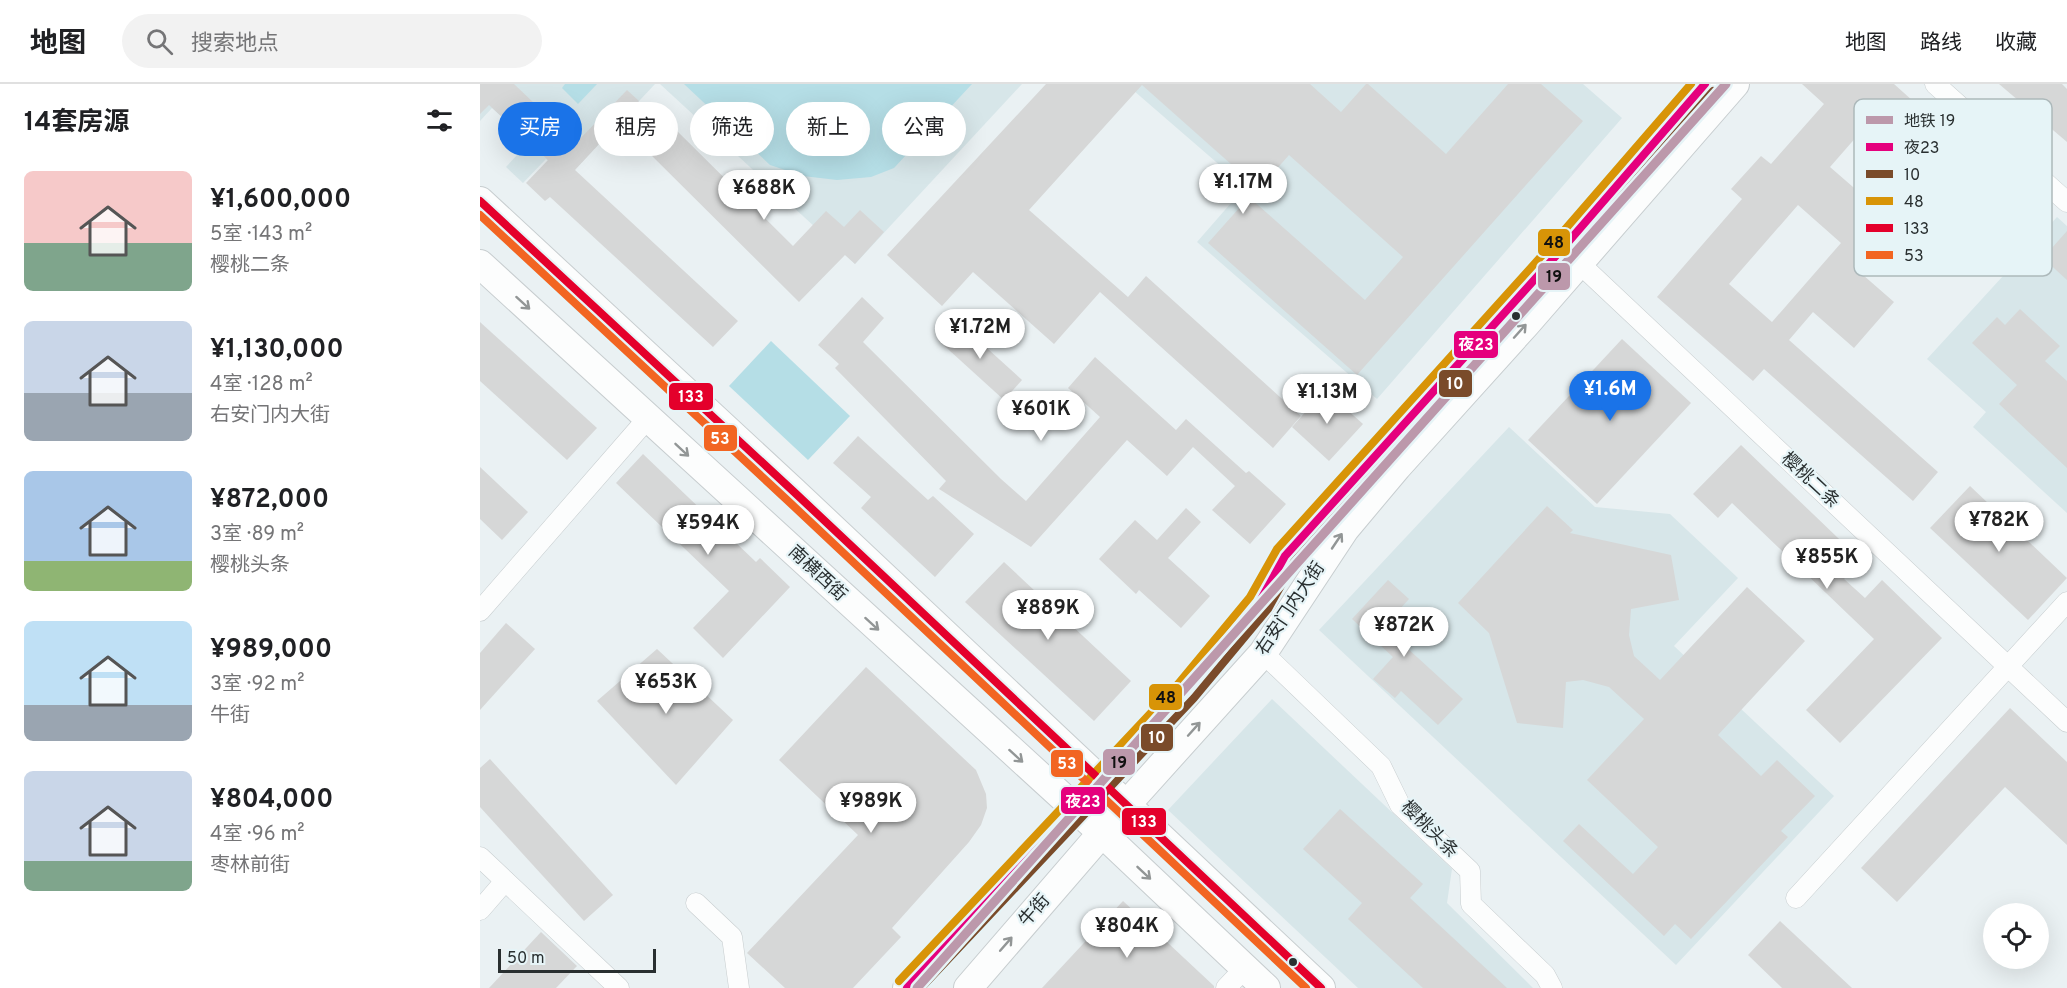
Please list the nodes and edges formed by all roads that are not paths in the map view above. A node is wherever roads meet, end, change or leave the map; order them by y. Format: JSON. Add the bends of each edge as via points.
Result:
{"nodes":[{"id":1,"x":1705,"y":84,"type":"edge"},
{"id":2,"x":1735,"y":84,"type":"edge"},
{"id":3,"x":1935,"y":84,"type":"edge"},
{"id":4,"x":1952,"y":99,"type":"edge"},
{"id":5,"x":2052,"y":189,"type":"edge"},
{"id":6,"x":480,"y":201,"type":"edge"},
{"id":7,"x":2067,"y":202,"type":"edge"},
{"id":8,"x":1571,"y":256,"type":"junction"},
{"id":9,"x":480,"y":264,"type":"edge"},
{"id":10,"x":648,"y":417,"type":"junction"},
{"id":11,"x":2067,"y":602,"type":"edge"},
{"id":12,"x":480,"y":611,"type":"edge"},
{"id":13,"x":1263,"y":653,"type":"junction"},
{"id":14,"x":2007,"y":667,"type":"junction"},
{"id":15,"x":2067,"y":722,"type":"edge"},
{"id":16,"x":1101,"y":781,"type":"junction"},
{"id":17,"x":1127,"y":804,"type":"junction"},
{"id":18,"x":1076,"y":810,"type":"junction"},
{"id":19,"x":1102,"y":833,"type":"junction"},
{"id":20,"x":480,"y":857,"type":"edge"},
{"id":21,"x":505,"y":882,"type":"junction"},
{"id":22,"x":1796,"y":898,"type":"dead end"},
{"id":23,"x":696,"y":903,"type":"dead end"},
{"id":24,"x":480,"y":910,"type":"edge"},
{"id":25,"x":1236,"y":978,"type":"edge"},
{"id":26,"x":619,"y":988,"type":"edge"},
{"id":27,"x":739,"y":988,"type":"edge"},
{"id":28,"x":907,"y":988,"type":"edge"},
{"id":29,"x":968,"y":988,"type":"edge"},
{"id":30,"x":1266,"y":988,"type":"edge"},
{"id":31,"x":1321,"y":988,"type":"edge"},
{"id":32,"x":1552,"y":988,"type":"edge"}],
"edges":[{"from":1,"to":8,"type":"main road","name":"右安门内大街"},
{"from":2,"to":8,"type":"main road","name":"右安门内大街"},
{"from":3,"to":4,"type":"street"},
{"from":5,"to":7,"type":"street"},
{"from":6,"to":16,"type":"main road"},
{"from":13,"to":8,"type":"main road","name":"右安门内大街","one_way":true,"via":[[1345,529]]},
{"from":8,"to":14,"type":"street","name":"樱桃二条"},
{"from":8,"to":16,"type":"main road","name":"右安门内大街","via":[[1286,556],[1259,603],[1186,691]]},
{"from":9,"to":10,"type":"main road","name":"南横西街","one_way":true},
{"from":10,"to":12,"type":"street"},
{"from":10,"to":18,"type":"main road","name":"南横西街","one_way":true},
{"from":11,"to":14,"type":"street"},
{"from":17,"to":13,"type":"main road","name":"右安门内大街","one_way":true},
{"from":13,"to":32,"type":"street","name":"樱桃头条","via":[[1381,766],[1400,805],[1470,871],[1471,904],[1545,975]]},
{"from":14,"to":15,"type":"street","name":"樱桃二条"},
{"from":14,"to":22,"type":"street"},
{"from":16,"to":17,"type":"main road"},
{"from":16,"to":18,"type":"main road","name":"右安门内大街"},
{"from":17,"to":19,"type":"main road","name":"右安门内大街"},
{"from":17,"to":31,"type":"main road"},
{"from":18,"to":19,"type":"main road","name":"南横西街"},
{"from":18,"to":28,"type":"main road"},
{"from":19,"to":25,"type":"main road","name":"南横西街","one_way":true},
{"from":29,"to":19,"type":"main road","name":"牛街","one_way":true},
{"from":20,"to":21,"type":"street"},
{"from":21,"to":24,"type":"street"},
{"from":21,"to":26,"type":"street"},
{"from":23,"to":27,"type":"street","via":[[732,937]]},
{"from":25,"to":30,"type":"main road","name":"南横西街"}]}
